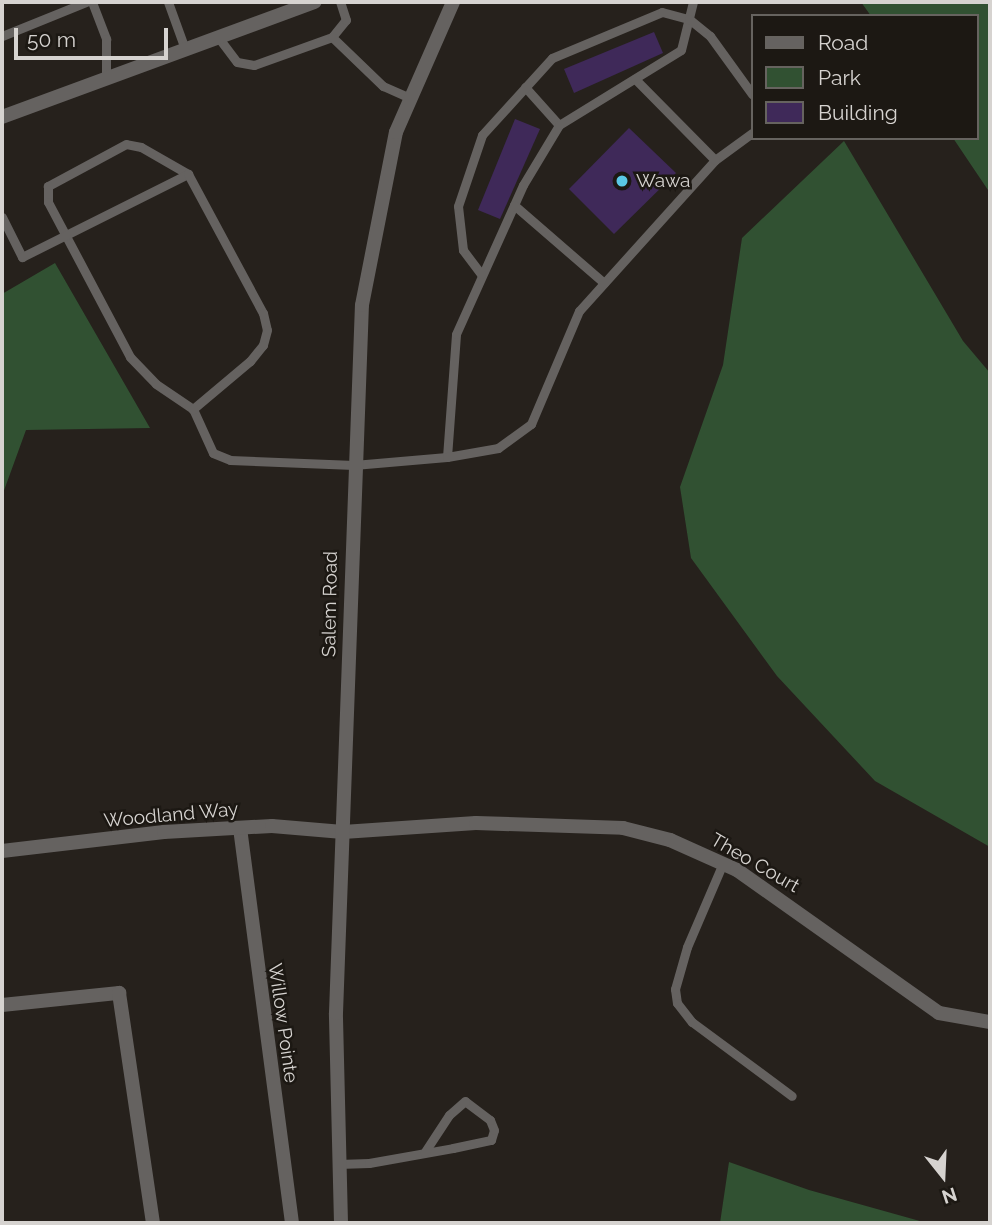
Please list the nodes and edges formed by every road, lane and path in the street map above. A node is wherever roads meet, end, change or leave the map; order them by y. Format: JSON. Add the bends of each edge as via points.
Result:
{"nodes":[{"id":1,"x":86,"y":2,"type":"edge"},
{"id":2,"x":92,"y":2,"type":"edge"},
{"id":3,"x":167,"y":2,"type":"edge"},
{"id":4,"x":314,"y":2,"type":"edge"},
{"id":5,"x":340,"y":2,"type":"edge"},
{"id":6,"x":453,"y":2,"type":"edge"},
{"id":7,"x":693,"y":2,"type":"edge"},
{"id":8,"x":689,"y":19,"type":"junction"},
{"id":9,"x":2,"y":36,"type":"edge"},
{"id":10,"x":218,"y":37,"type":"junction"},
{"id":11,"x":332,"y":37,"type":"junction"},
{"id":12,"x":185,"y":49,"type":"junction"},
{"id":13,"x":106,"y":79,"type":"junction"},
{"id":14,"x":635,"y":79,"type":"junction"},
{"id":15,"x":526,"y":87,"type":"junction"},
{"id":16,"x":750,"y":91,"type":"edge"},
{"id":17,"x":410,"y":98,"type":"junction"},
{"id":18,"x":2,"y":117,"type":"edge"},
{"id":19,"x":559,"y":125,"type":"junction"},
{"id":20,"x":750,"y":134,"type":"edge"},
{"id":21,"x":715,"y":160,"type":"junction"},
{"id":22,"x":188,"y":174,"type":"junction"},
{"id":23,"x":514,"y":205,"type":"junction"},
{"id":24,"x":2,"y":217,"type":"edge"},
{"id":25,"x":64,"y":236,"type":"junction"},
{"id":26,"x":481,"y":274,"type":"junction"},
{"id":27,"x":604,"y":283,"type":"junction"},
{"id":28,"x":193,"y":409,"type":"junction"},
{"id":29,"x":447,"y":457,"type":"junction"},
{"id":30,"x":354,"y":465,"type":"junction"},
{"id":31,"x":240,"y":828,"type":"junction"},
{"id":32,"x":343,"y":832,"type":"junction"},
{"id":33,"x":2,"y":852,"type":"edge"},
{"id":34,"x":723,"y":863,"type":"junction"},
{"id":35,"x":2,"y":1005,"type":"edge"},
{"id":36,"x":990,"y":1022,"type":"edge"},
{"id":37,"x":792,"y":1096,"type":"dead end"},
{"id":38,"x":424,"y":1153,"type":"junction"},
{"id":39,"x":338,"y":1164,"type":"junction"},
{"id":40,"x":153,"y":1223,"type":"edge"},
{"id":41,"x":292,"y":1223,"type":"edge"},
{"id":42,"x":341,"y":1223,"type":"edge"}],
"edges":[{"from":1,"to":9,"type":"lane"},
{"from":2,"to":13,"type":"lane","via":[[106,39]]},
{"from":3,"to":12,"type":"lane"},
{"from":4,"to":10,"type":"street"},
{"from":5,"to":11,"type":"lane","via":[[346,20]]},
{"from":6,"to":17,"type":"street","name":"Salem Road"},
{"from":7,"to":8,"type":"lane"},
{"from":8,"to":14,"type":"lane","via":[[681,50]]},
{"from":8,"to":15,"type":"lane","via":[[662,12],[552,58]]},
{"from":8,"to":16,"type":"lane","via":[[710,36]]},
{"from":10,"to":11,"type":"lane","via":[[237,62],[254,65]]},
{"from":10,"to":12,"type":"street"},
{"from":11,"to":17,"type":"lane","via":[[383,86]]},
{"from":12,"to":13,"type":"street"},
{"from":13,"to":18,"type":"street"},
{"from":14,"to":19,"type":"lane"},
{"from":14,"to":21,"type":"lane"},
{"from":15,"to":19,"type":"lane"},
{"from":15,"to":26,"type":"lane","via":[[482,135],[458,206],[463,250]]},
{"from":17,"to":30,"type":"street","name":"Salem Road","via":[[389,156],[366,273]]},
{"from":19,"to":23,"type":"lane"},
{"from":20,"to":21,"type":"lane"},
{"from":21,"to":27,"type":"lane"},
{"from":22,"to":25,"type":"lane"},
{"from":22,"to":25,"type":"lane","via":[[141,147],[126,144],[48,187],[48,202]]},
{"from":22,"to":28,"type":"lane","via":[[263,313],[267,330],[263,345],[250,361]]},
{"from":23,"to":26,"type":"lane"},
{"from":23,"to":27,"type":"lane"},
{"from":24,"to":25,"type":"lane","via":[[22,257]]},
{"from":25,"to":28,"type":"lane","via":[[131,357],[156,384]]},
{"from":26,"to":29,"type":"lane","via":[[456,334]]},
{"from":27,"to":29,"type":"lane","via":[[579,311],[531,424],[498,448]]},
{"from":28,"to":30,"type":"lane","via":[[220,458]]},
{"from":29,"to":30,"type":"lane"},
{"from":30,"to":32,"type":"street","name":"Salem Road"},
{"from":31,"to":32,"type":"street","name":"Woodland Way","via":[[272,825]]},
{"from":31,"to":33,"type":"street","name":"Woodland Way","via":[[163,832]]},
{"from":31,"to":41,"type":"street","name":"Willow Pointe"},
{"from":32,"to":34,"type":"street","name":"Theo Court","via":[[476,823],[576,824],[647,833]]},
{"from":32,"to":39,"type":"street","name":"Salem Road","via":[[336,1013]]},
{"from":34,"to":36,"type":"street","name":"Theo Court","via":[[939,1013]]},
{"from":34,"to":37,"type":"lane","via":[[687,947],[675,989],[677,1003],[692,1022]]},
{"from":35,"to":40,"type":"street","via":[[119,993]]},
{"from":38,"to":38,"type":"lane","via":[[491,1140],[490,1120],[465,1101],[449,1115]]},
{"from":38,"to":39,"type":"lane"},
{"from":39,"to":42,"type":"street","name":"Salem Road"}]}
